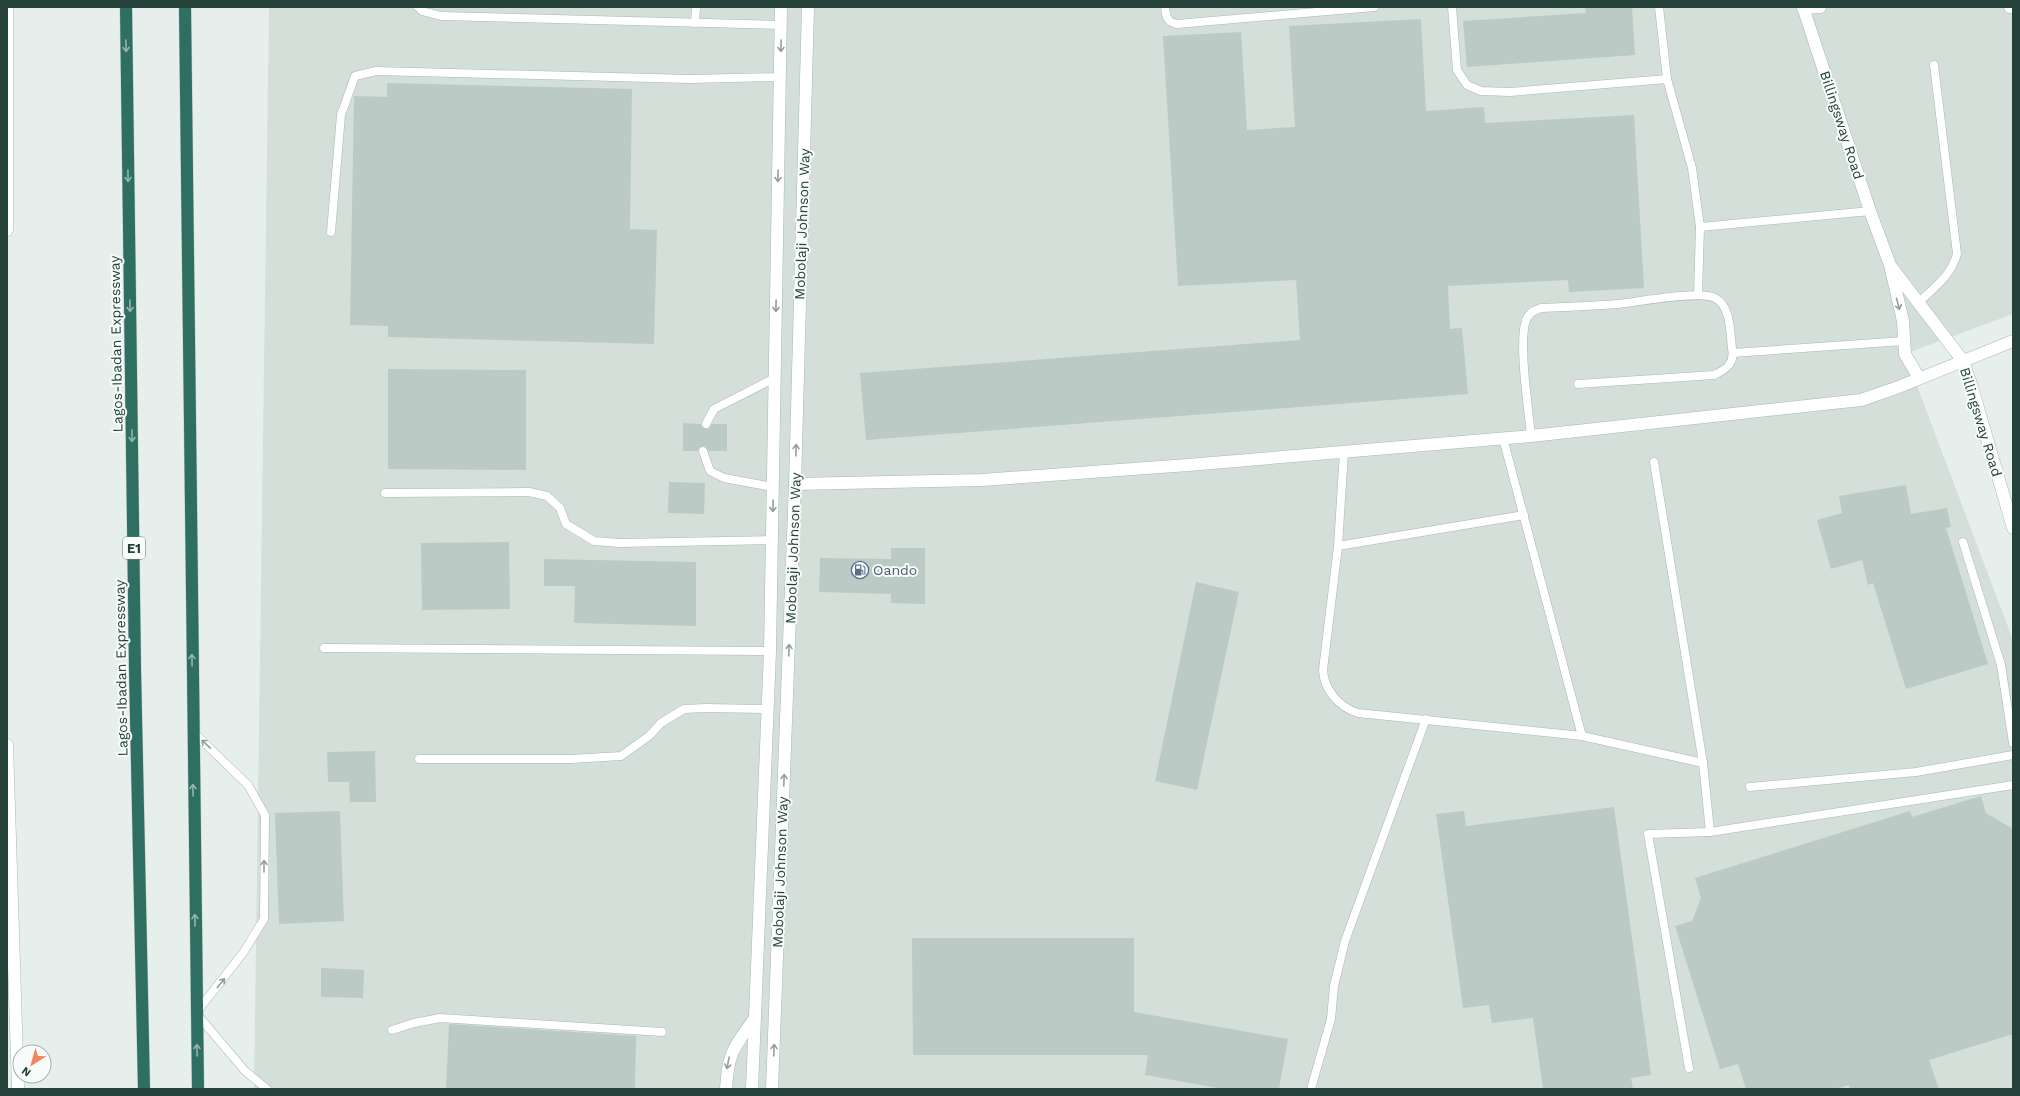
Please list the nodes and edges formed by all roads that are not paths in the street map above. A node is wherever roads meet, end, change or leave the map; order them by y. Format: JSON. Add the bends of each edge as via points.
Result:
{"nodes":[{"id":1,"x":7,"y":7,"type":"edge"},
{"id":2,"x":126,"y":7,"type":"edge"},
{"id":3,"x":185,"y":7,"type":"edge"},
{"id":4,"x":418,"y":7,"type":"edge"},
{"id":5,"x":696,"y":7,"type":"edge"},
{"id":6,"x":781,"y":7,"type":"edge"},
{"id":7,"x":808,"y":7,"type":"edge"},
{"id":8,"x":1165,"y":7,"type":"edge"},
{"id":9,"x":1374,"y":7,"type":"edge"},
{"id":10,"x":1452,"y":7,"type":"edge"},
{"id":11,"x":1660,"y":7,"type":"edge"},
{"id":12,"x":1820,"y":7,"type":"edge"},
{"id":13,"x":2010,"y":7,"type":"edge"},
{"id":14,"x":2013,"y":7,"type":"edge"},
{"id":15,"x":1803,"y":8,"type":"edge"},
{"id":16,"x":695,"y":23,"type":"junction"},
{"id":17,"x":781,"y":25,"type":"junction"},
{"id":18,"x":7,"y":30,"type":"edge"},
{"id":19,"x":1934,"y":65,"type":"dead end"},
{"id":20,"x":780,"y":77,"type":"junction"},
{"id":21,"x":1667,"y":79,"type":"junction"},
{"id":22,"x":1870,"y":210,"type":"junction"},
{"id":23,"x":1700,"y":228,"type":"junction"},
{"id":24,"x":7,"y":230,"type":"edge"},
{"id":25,"x":330,"y":232,"type":"dead end"},
{"id":26,"x":1890,"y":266,"type":"junction"},
{"id":27,"x":1698,"y":295,"type":"junction"},
{"id":28,"x":1918,"y":303,"type":"junction"},
{"id":29,"x":1904,"y":341,"type":"junction"},
{"id":30,"x":2013,"y":341,"type":"edge"},
{"id":31,"x":1733,"y":353,"type":"junction"},
{"id":32,"x":1963,"y":361,"type":"junction"},
{"id":33,"x":775,"y":378,"type":"junction"},
{"id":34,"x":1919,"y":378,"type":"junction"},
{"id":35,"x":1578,"y":384,"type":"dead end"},
{"id":36,"x":706,"y":424,"type":"dead end"},
{"id":37,"x":1531,"y":436,"type":"junction"},
{"id":38,"x":1503,"y":438,"type":"junction"},
{"id":39,"x":703,"y":451,"type":"dead end"},
{"id":40,"x":1344,"y":452,"type":"junction"},
{"id":41,"x":1654,"y":462,"type":"dead end"},
{"id":42,"x":795,"y":484,"type":"junction"},
{"id":43,"x":773,"y":487,"type":"junction"},
{"id":44,"x":385,"y":493,"type":"dead end"},
{"id":45,"x":1524,"y":515,"type":"junction"},
{"id":46,"x":2013,"y":528,"type":"edge"},
{"id":47,"x":772,"y":540,"type":"junction"},
{"id":48,"x":1963,"y":542,"type":"dead end"},
{"id":49,"x":1338,"y":546,"type":"junction"},
{"id":50,"x":324,"y":648,"type":"dead end"},
{"id":51,"x":770,"y":651,"type":"junction"},
{"id":52,"x":768,"y":709,"type":"junction"},
{"id":53,"x":1426,"y":719,"type":"junction"},
{"id":54,"x":192,"y":730,"type":"junction"},
{"id":55,"x":1582,"y":736,"type":"junction"},
{"id":56,"x":2013,"y":743,"type":"edge"},
{"id":57,"x":7,"y":745,"type":"edge"},
{"id":58,"x":2013,"y":755,"type":"edge"},
{"id":59,"x":419,"y":759,"type":"dead end"},
{"id":60,"x":1703,"y":763,"type":"junction"},
{"id":61,"x":2013,"y":785,"type":"edge"},
{"id":62,"x":1750,"y":787,"type":"dead end"},
{"id":63,"x":1710,"y":832,"type":"junction"},
{"id":64,"x":196,"y":1013,"type":"junction"},
{"id":65,"x":755,"y":1018,"type":"junction"},
{"id":66,"x":392,"y":1030,"type":"dead end"},
{"id":67,"x":662,"y":1032,"type":"dead end"},
{"id":68,"x":1689,"y":1068,"type":"dead end"},
{"id":69,"x":18,"y":1089,"type":"edge"},
{"id":70,"x":144,"y":1089,"type":"edge"},
{"id":71,"x":198,"y":1089,"type":"edge"},
{"id":72,"x":267,"y":1089,"type":"edge"},
{"id":73,"x":726,"y":1089,"type":"edge"},
{"id":74,"x":752,"y":1089,"type":"edge"},
{"id":75,"x":772,"y":1089,"type":"edge"},
{"id":76,"x":1311,"y":1089,"type":"edge"}],
"edges":[{"from":1,"to":18,"type":"street"},
{"from":2,"to":70,"type":"highway","name":"Lagos-Ibadan Expressway","number":"E1","one_way":true},
{"from":54,"to":3,"type":"highway","one_way":true},
{"from":4,"to":16,"type":"lane","via":[[422,11],[441,16]]},
{"from":5,"to":16,"type":"lane"},
{"from":6,"to":17,"type":"street","name":"Mobolaji Johnson Way"},
{"from":42,"to":7,"type":"street","name":"Mobolaji Johnson Way","one_way":true},
{"from":8,"to":9,"type":"lane","via":[[1166,17],[1170,22],[1177,24]]},
{"from":10,"to":21,"type":"lane","via":[[1457,70],[1467,85],[1481,91],[1510,92]]},
{"from":11,"to":21,"type":"lane"},
{"from":12,"to":15,"type":"street"},
{"from":13,"to":14,"type":"street"},
{"from":15,"to":22,"type":"street","name":"Billingsway Road"},
{"from":16,"to":17,"type":"lane"},
{"from":17,"to":20,"type":"street","name":"Mobolaji Johnson Way","one_way":true},
{"from":18,"to":24,"type":"street"},
{"from":19,"to":28,"type":"lane","via":[[1957,254],[1947,275]]},
{"from":20,"to":25,"type":"lane","via":[[690,79],[376,71],[355,76],[341,115]]},
{"from":20,"to":33,"type":"street","name":"Mobolaji Johnson Way","one_way":true},
{"from":21,"to":23,"type":"lane","via":[[1692,168]]},
{"from":22,"to":23,"type":"lane"},
{"from":22,"to":26,"type":"street","name":"Billingsway Road"},
{"from":23,"to":27,"type":"lane"},
{"from":26,"to":28,"type":"street","name":"Billingsway Road"},
{"from":26,"to":29,"type":"street","name":"Billingsway Road","one_way":true,"via":[[1903,321]]},
{"from":27,"to":31,"type":"lane","via":[[1714,297],[1722,304],[1727,314]]},
{"from":27,"to":37,"type":"lane","via":[[1616,304],[1541,308],[1532,311],[1526,319],[1523,344]]},
{"from":28,"to":32,"type":"street","name":"Billingsway Road"},
{"from":29,"to":31,"type":"lane"},
{"from":29,"to":34,"type":"street","name":"Billingsway Road","via":[[1905,354]]},
{"from":30,"to":32,"type":"street"},
{"from":31,"to":35,"type":"lane","via":[[1732,362],[1726,370],[1714,375]]},
{"from":32,"to":34,"type":"street"},
{"from":32,"to":46,"type":"street","name":"Billingsway Road","via":[[1972,384]]},
{"from":33,"to":36,"type":"lane","via":[[714,409]]},
{"from":33,"to":43,"type":"street","name":"Mobolaji Johnson Way"},
{"from":34,"to":37,"type":"street","via":[[1861,400]]},
{"from":37,"to":38,"type":"street"},
{"from":38,"to":40,"type":"street"},
{"from":38,"to":45,"type":"lane"},
{"from":39,"to":43,"type":"lane","via":[[710,471],[724,478]]},
{"from":40,"to":42,"type":"street","via":[[982,480]]},
{"from":40,"to":49,"type":"lane"},
{"from":41,"to":60,"type":"lane"},
{"from":75,"to":42,"type":"street","name":"Mobolaji Johnson Way","one_way":true},
{"from":43,"to":47,"type":"street","name":"Mobolaji Johnson Way","one_way":true},
{"from":44,"to":47,"type":"lane","via":[[529,492],[547,496],[560,508],[566,524],[594,541],[620,543]]},
{"from":45,"to":49,"type":"lane"},
{"from":45,"to":55,"type":"lane"},
{"from":47,"to":51,"type":"street","name":"Mobolaji Johnson Way"},
{"from":48,"to":56,"type":"lane","via":[[2001,665]]},
{"from":49,"to":53,"type":"lane","via":[[1323,670],[1327,685],[1334,698],[1346,709],[1358,713]]},
{"from":50,"to":51,"type":"lane"},
{"from":51,"to":52,"type":"street","name":"Mobolaji Johnson Way"},
{"from":52,"to":59,"type":"lane","via":[[684,709],[661,723],[649,736],[621,756],[571,759]]},
{"from":52,"to":65,"type":"street","name":"Mobolaji Johnson Way"},
{"from":53,"to":55,"type":"lane"},
{"from":53,"to":76,"type":"lane","via":[[1345,940],[1334,986],[1331,1019]]},
{"from":64,"to":54,"type":"highway","one_way":true},
{"from":64,"to":54,"type":"lane","one_way":true,"via":[[239,959],[264,919],[264,815],[248,785]]},
{"from":55,"to":60,"type":"lane"},
{"from":57,"to":69,"type":"street"},
{"from":58,"to":62,"type":"lane","via":[[1916,772]]},
{"from":60,"to":63,"type":"lane"},
{"from":61,"to":63,"type":"lane"},
{"from":63,"to":68,"type":"lane","via":[[1648,834]]},
{"from":71,"to":64,"type":"highway","one_way":true},
{"from":64,"to":72,"type":"lane","via":[[245,1071]]},
{"from":65,"to":73,"type":"street","one_way":true,"via":[[734,1046],[729,1058]]},
{"from":65,"to":74,"type":"street","name":"Mobolaji Johnson Way"},
{"from":66,"to":67,"type":"lane","via":[[414,1022],[440,1018]]}]}
